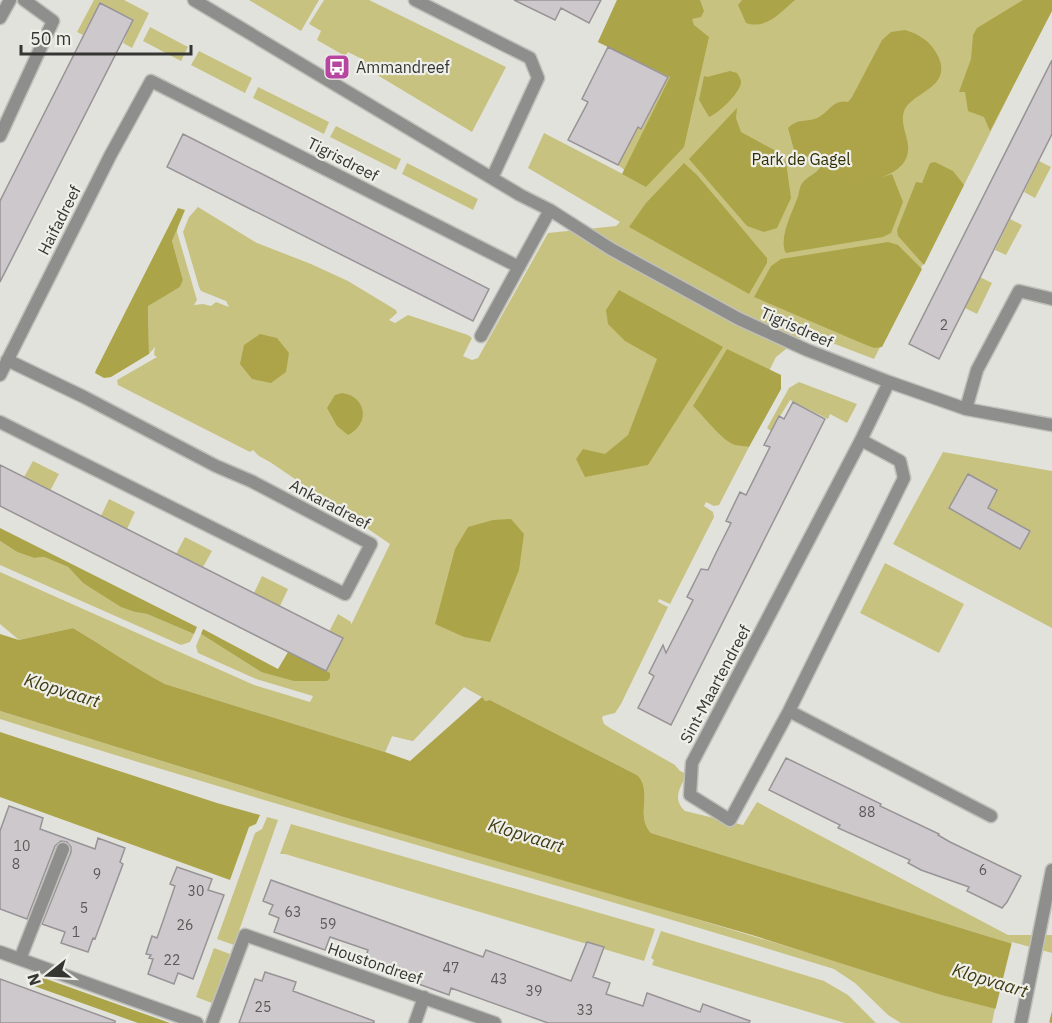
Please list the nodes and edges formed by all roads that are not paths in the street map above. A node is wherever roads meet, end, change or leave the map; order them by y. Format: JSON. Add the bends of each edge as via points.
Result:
{"nodes":[{"id":1,"x":10,"y":0,"type":"edge"},
{"id":2,"x":24,"y":0,"type":"edge"},
{"id":3,"x":196,"y":0,"type":"edge"},
{"id":4,"x":415,"y":0,"type":"edge"},
{"id":5,"x":0,"y":18,"type":"edge"},
{"id":6,"x":151,"y":81,"type":"joint"},
{"id":7,"x":0,"y":136,"type":"edge"},
{"id":8,"x":492,"y":177,"type":"junction"},
{"id":9,"x":550,"y":210,"type":"junction"},
{"id":10,"x":519,"y":267,"type":"junction"},
{"id":11,"x":1052,"y":299,"type":"edge"},
{"id":12,"x":481,"y":336,"type":"dead end"},
{"id":13,"x":7,"y":360,"type":"junction"},
{"id":14,"x":0,"y":375,"type":"edge"},
{"id":15,"x":889,"y":382,"type":"junction"},
{"id":16,"x":966,"y":409,"type":"junction"},
{"id":17,"x":0,"y":422,"type":"edge"},
{"id":18,"x":1052,"y":425,"type":"edge"},
{"id":19,"x":861,"y":440,"type":"junction"},
{"id":20,"x":789,"y":711,"type":"junction"},
{"id":21,"x":991,"y":816,"type":"dead end"},
{"id":22,"x":63,"y":849,"type":"dead end"},
{"id":23,"x":1052,"y":870,"type":"edge"},
{"id":24,"x":0,"y":952,"type":"edge"},
{"id":25,"x":20,"y":959,"type":"junction"},
{"id":26,"x":424,"y":997,"type":"junction"},
{"id":27,"x":1021,"y":1021,"type":"edge"},
{"id":28,"x":197,"y":1023,"type":"edge"},
{"id":29,"x":212,"y":1023,"type":"edge"},
{"id":30,"x":415,"y":1023,"type":"edge"},
{"id":31,"x":495,"y":1023,"type":"edge"}],
"edges":[{"from":1,"to":5,"type":"street"},
{"from":2,"to":7,"type":"street","via":[[53,21]]},
{"from":3,"to":8,"type":"street","name":"Tigrisdreef"},
{"from":4,"to":8,"type":"street","via":[[530,58],[538,78]]},
{"from":6,"to":10,"type":"street","name":"Tigrisdreef"},
{"from":6,"to":13,"type":"street","name":"Haifadreef"},
{"from":8,"to":9,"type":"street","name":"Tigrisdreef"},
{"from":9,"to":10,"type":"street"},
{"from":9,"to":15,"type":"street","name":"Tigrisdreef","via":[[611,249],[739,319]]},
{"from":10,"to":12,"type":"street"},
{"from":11,"to":16,"type":"street","via":[[1019,291],[977,370]]},
{"from":13,"to":14,"type":"street","name":"Haifadreef"},
{"from":13,"to":17,"type":"street","name":"Ankaradreef","via":[[372,544],[345,594]]},
{"from":15,"to":16,"type":"street","name":"Tigrisdreef"},
{"from":15,"to":19,"type":"street","name":"Sint-Maartendreef"},
{"from":16,"to":18,"type":"street","name":"Tigrisdreef"},
{"from":19,"to":20,"type":"street","name":"Sint-Maartendreef","via":[[900,461],[904,478]]},
{"from":19,"to":20,"type":"street","name":"Sint-Maartendreef","via":[[692,763],[690,795],[730,820]]},
{"from":20,"to":21,"type":"street"},
{"from":22,"to":25,"type":"street"},
{"from":23,"to":27,"type":"street"},
{"from":24,"to":25,"type":"street"},
{"from":25,"to":28,"type":"street"},
{"from":26,"to":29,"type":"street","name":"Houstondreef","via":[[244,934]]},
{"from":26,"to":30,"type":"street"},
{"from":26,"to":31,"type":"street","name":"Houstondreef"}]}
